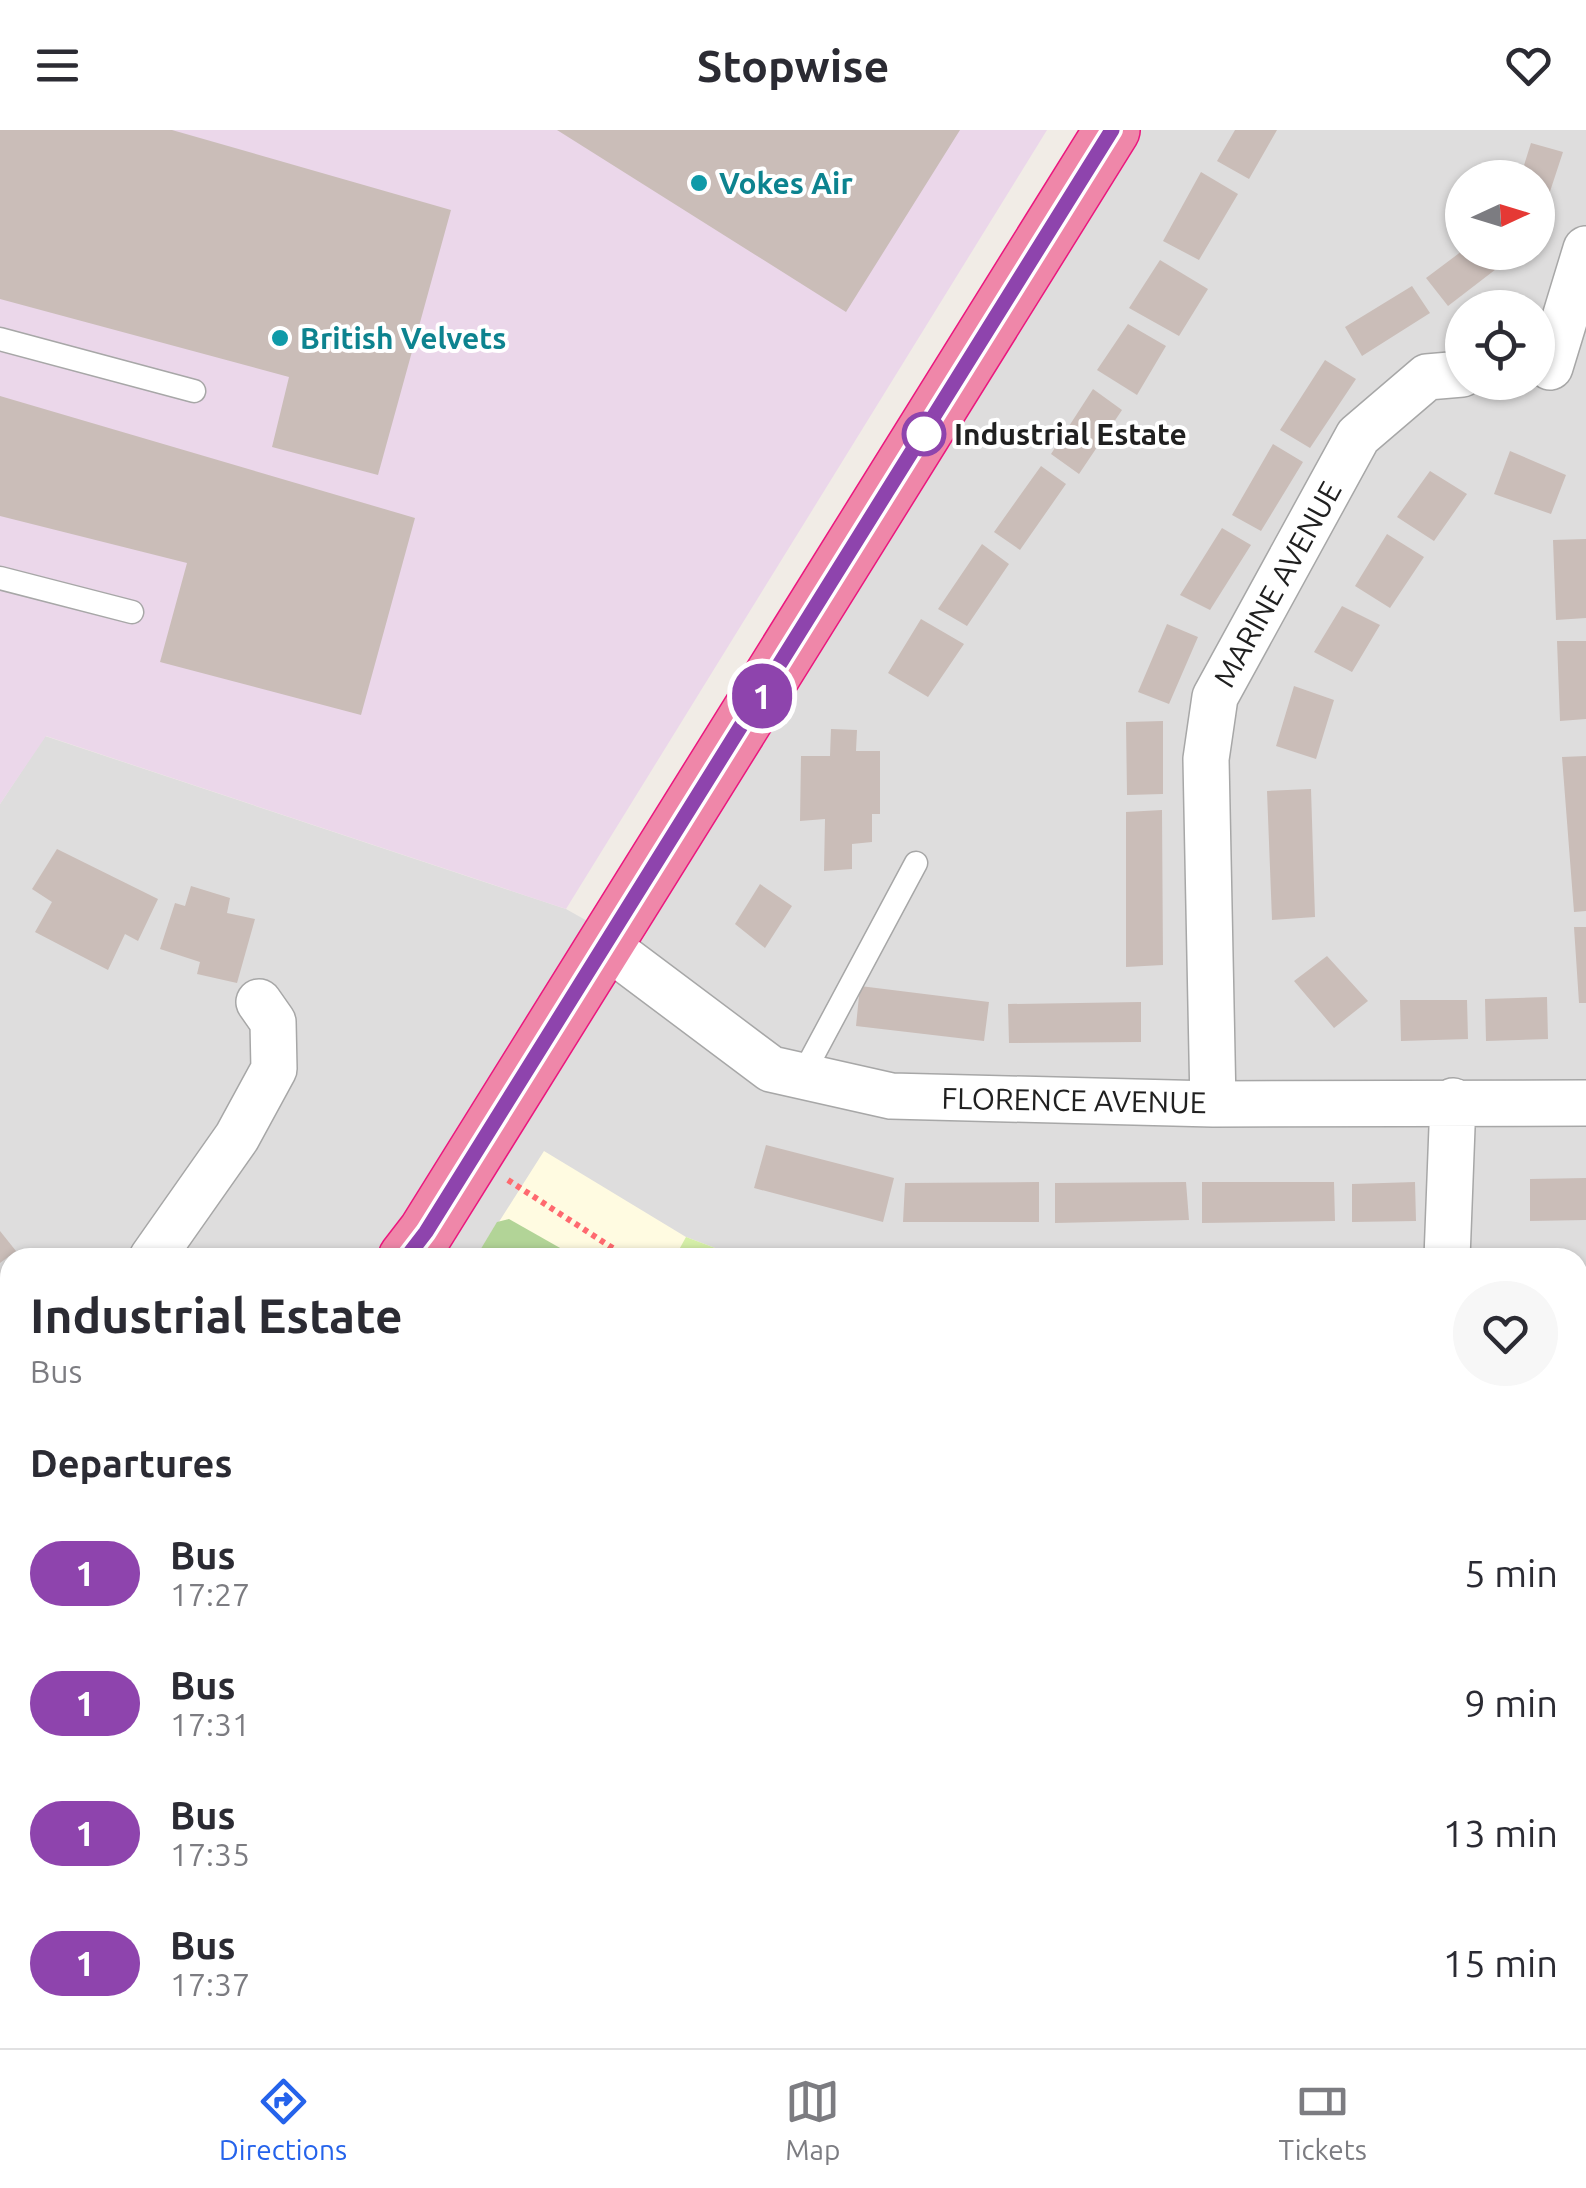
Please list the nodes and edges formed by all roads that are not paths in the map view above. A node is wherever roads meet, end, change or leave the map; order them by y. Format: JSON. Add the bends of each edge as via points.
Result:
{"nodes":[{"id":1,"x":1112,"y":130,"type":"edge"},
{"id":2,"x":1586,"y":248,"type":"edge"},
{"id":3,"x":0,"y":339,"type":"edge"},
{"id":4,"x":1558,"y":368,"type":"edge"},
{"id":5,"x":1445,"y":375,"type":"edge"},
{"id":6,"x":194,"y":391,"type":"dead end"},
{"id":7,"x":0,"y":578,"type":"edge"},
{"id":8,"x":132,"y":612,"type":"dead end"},
{"id":9,"x":916,"y":862,"type":"dead end"},
{"id":10,"x":607,"y":946,"type":"junction"},
{"id":11,"x":260,"y":1002,"type":"dead end"},
{"id":12,"x":802,"y":1076,"type":"junction"},
{"id":13,"x":1453,"y":1101,"type":"junction"},
{"id":14,"x":1586,"y":1102,"type":"edge"},
{"id":15,"x":1213,"y":1104,"type":"junction"},
{"id":16,"x":159,"y":1248,"type":"edge"},
{"id":17,"x":414,"y":1248,"type":"edge"},
{"id":18,"x":1447,"y":1248,"type":"edge"}],
"edges":[{"from":1,"to":10,"type":"highway"},
{"from":2,"to":4,"type":"street"},
{"from":3,"to":6,"type":"lane"},
{"from":5,"to":15,"type":"street","name":"MARINE AVENUE","via":[[1428,376],[1358,436],[1214,697],[1206,760]]},
{"from":7,"to":8,"type":"lane"},
{"from":9,"to":12,"type":"lane"},
{"from":10,"to":12,"type":"street","name":"FLORENCE AVENUE","via":[[771,1069]]},
{"from":10,"to":17,"type":"highway"},
{"from":11,"to":16,"type":"street","via":[[273,1022],[274,1069]]},
{"from":12,"to":15,"type":"street","name":"FLORENCE AVENUE","via":[[891,1096]]},
{"from":13,"to":14,"type":"street","name":"FLORENCE AVENUE"},
{"from":13,"to":15,"type":"street","name":"FLORENCE AVENUE"},
{"from":13,"to":18,"type":"street"}]}
